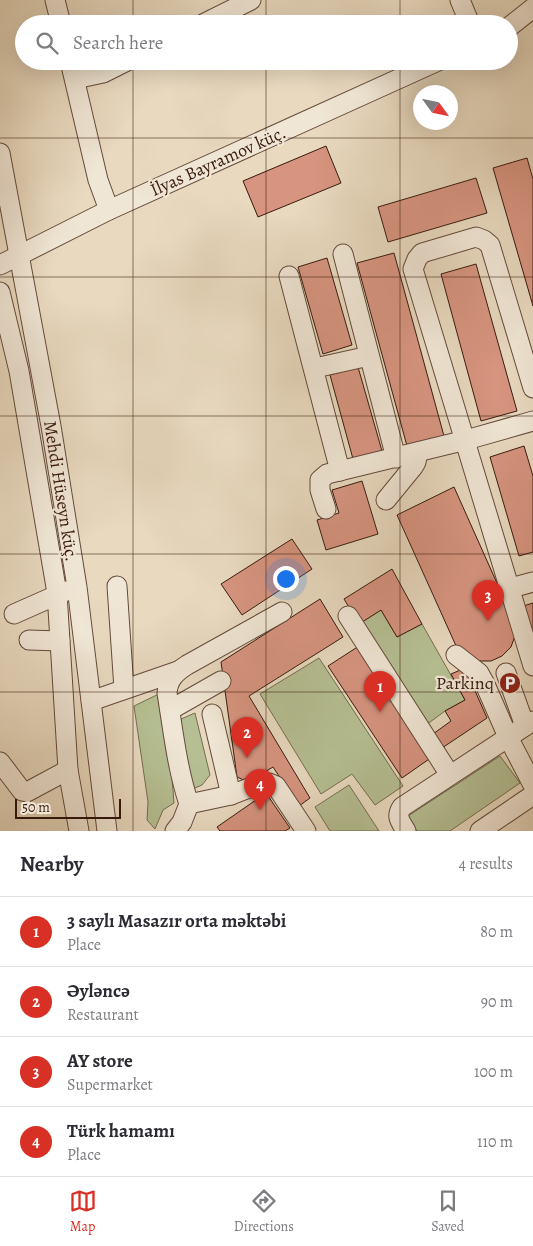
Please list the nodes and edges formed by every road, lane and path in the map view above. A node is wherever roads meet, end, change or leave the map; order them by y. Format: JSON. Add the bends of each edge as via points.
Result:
{"nodes":[{"id":1,"x":55,"y":0,"type":"edge"},
{"id":2,"x":252,"y":0,"type":"edge"},
{"id":3,"x":460,"y":0,"type":"edge"},
{"id":4,"x":533,"y":8,"type":"edge"},
{"id":5,"x":59,"y":15,"type":"edge"},
{"id":6,"x":221,"y":15,"type":"edge"},
{"id":7,"x":466,"y":15,"type":"edge"},
{"id":8,"x":518,"y":20,"type":"edge"},
{"id":9,"x":72,"y":70,"type":"edge"},
{"id":10,"x":109,"y":70,"type":"edge"},
{"id":11,"x":418,"y":70,"type":"edge"},
{"id":12,"x":0,"y":152,"type":"edge"},
{"id":13,"x":109,"y":210,"type":"junction"},
{"id":14,"x":19,"y":254,"type":"junction"},
{"id":15,"x":343,"y":254,"type":"dead end"},
{"id":16,"x":0,"y":264,"type":"edge"},
{"id":17,"x":289,"y":276,"type":"dead end"},
{"id":18,"x":0,"y":292,"type":"edge"},
{"id":19,"x":369,"y":356,"type":"junction"},
{"id":20,"x":314,"y":368,"type":"junction"},
{"id":21,"x":533,"y":388,"type":"edge"},
{"id":22,"x":533,"y":421,"type":"edge"},
{"id":23,"x":20,"y":426,"type":"junction"},
{"id":24,"x":50,"y":426,"type":"junction"},
{"id":25,"x":466,"y":440,"type":"junction"},
{"id":26,"x":418,"y":452,"type":"junction"},
{"id":27,"x":396,"y":458,"type":"junction"},
{"id":28,"x":340,"y":471,"type":"junction"},
{"id":29,"x":386,"y":500,"type":"dead end"},
{"id":30,"x":326,"y":509,"type":"dead end"},
{"id":31,"x":533,"y":582,"type":"edge"},
{"id":32,"x":118,"y":586,"type":"dead end"},
{"id":33,"x":77,"y":587,"type":"junction"},
{"id":34,"x":511,"y":588,"type":"junction"},
{"id":35,"x":57,"y":593,"type":"junction"},
{"id":36,"x":282,"y":612,"type":"dead end"},
{"id":37,"x":14,"y":614,"type":"dead end"},
{"id":38,"x":348,"y":616,"type":"dead end"},
{"id":39,"x":28,"y":640,"type":"dead end"},
{"id":40,"x":60,"y":641,"type":"junction"},
{"id":41,"x":456,"y":655,"type":"dead end"},
{"id":42,"x":532,"y":662,"type":"edge"},
{"id":43,"x":178,"y":671,"type":"junction"},
{"id":44,"x":506,"y":672,"type":"dead end"},
{"id":45,"x":221,"y":681,"type":"dead end"},
{"id":46,"x":124,"y":689,"type":"junction"},
{"id":47,"x":91,"y":701,"type":"junction"},
{"id":48,"x":170,"y":710,"type":"junction"},
{"id":49,"x":212,"y":714,"type":"dead end"},
{"id":50,"x":529,"y":723,"type":"edge"},
{"id":51,"x":508,"y":737,"type":"junction"},
{"id":52,"x":0,"y":762,"type":"edge"},
{"id":53,"x":68,"y":770,"type":"junction"},
{"id":54,"x":450,"y":774,"type":"junction"},
{"id":55,"x":533,"y":785,"type":"edge"},
{"id":56,"x":231,"y":795,"type":"junction"},
{"id":57,"x":533,"y":795,"type":"edge"},
{"id":58,"x":189,"y":804,"type":"junction"},
{"id":59,"x":485,"y":830,"type":"edge"},
{"id":60,"x":79,"y":831,"type":"edge"},
{"id":61,"x":107,"y":831,"type":"edge"},
{"id":62,"x":175,"y":831,"type":"edge"},
{"id":63,"x":306,"y":831,"type":"edge"},
{"id":64,"x":406,"y":831,"type":"edge"}],
"edges":[{"from":1,"to":5,"type":"street"},
{"from":2,"to":6,"type":"street"},
{"from":3,"to":7,"type":"street"},
{"from":4,"to":8,"type":"street"},
{"from":9,"to":10,"type":"street","via":[[103,73]]},
{"from":9,"to":13,"type":"street","via":[[98,180]]},
{"from":11,"to":13,"type":"street","name":"İlyas Bayramov küç."},
{"from":12,"to":14,"type":"street","name":"Mehdi Hüseyn küç."},
{"from":13,"to":14,"type":"street","name":"İlyas Bayramov küç."},
{"from":14,"to":16,"type":"street","name":"İlyas Bayramov küç."},
{"from":14,"to":24,"type":"street","name":"Mehdi Hüseyn küç."},
{"from":15,"to":19,"type":"street"},
{"from":17,"to":20,"type":"street"},
{"from":18,"to":23,"type":"street","via":[[19,371]]},
{"from":19,"to":20,"type":"street"},
{"from":19,"to":27,"type":"street"},
{"from":20,"to":28,"type":"street"},
{"from":21,"to":25,"type":"street","via":[[490,245],[476,237],[422,253],[413,268]]},
{"from":22,"to":25,"type":"street"},
{"from":23,"to":24,"type":"street"},
{"from":23,"to":35,"type":"street"},
{"from":24,"to":33,"type":"street","name":"Mehdi Hüseyn küç."},
{"from":25,"to":26,"type":"street"},
{"from":25,"to":34,"type":"street"},
{"from":26,"to":27,"type":"street"},
{"from":26,"to":29,"type":"street","via":[[413,467]]},
{"from":27,"to":28,"type":"street"},
{"from":28,"to":30,"type":"street","via":[[320,480]]},
{"from":31,"to":34,"type":"street"},
{"from":32,"to":46,"type":"street"},
{"from":33,"to":35,"type":"street"},
{"from":33,"to":47,"type":"street","name":"Mehdi Hüseyn küç."},
{"from":34,"to":42,"type":"street"},
{"from":35,"to":37,"type":"street"},
{"from":35,"to":40,"type":"street"},
{"from":36,"to":43,"type":"street"},
{"from":38,"to":54,"type":"street"},
{"from":39,"to":40,"type":"street"},
{"from":40,"to":53,"type":"street"},
{"from":41,"to":51,"type":"street","via":[[484,682]]},
{"from":43,"to":46,"type":"street"},
{"from":43,"to":48,"type":"street","via":[[168,686]]},
{"from":44,"to":50,"type":"street"},
{"from":45,"to":48,"type":"street"},
{"from":46,"to":47,"type":"street"},
{"from":47,"to":61,"type":"street","name":"Mehdi Hüseyn küç."},
{"from":48,"to":58,"type":"street","via":[[182,782]]},
{"from":49,"to":56,"type":"street"},
{"from":50,"to":51,"type":"street"},
{"from":51,"to":54,"type":"street"},
{"from":51,"to":55,"type":"street"},
{"from":52,"to":53,"type":"street","via":[[22,791],[27,792]]},
{"from":53,"to":60,"type":"street"},
{"from":54,"to":64,"type":"street","via":[[398,812]]},
{"from":56,"to":58,"type":"street"},
{"from":56,"to":63,"type":"street","via":[[258,784],[276,786]]},
{"from":57,"to":59,"type":"street"},
{"from":58,"to":62,"type":"street"}]}
